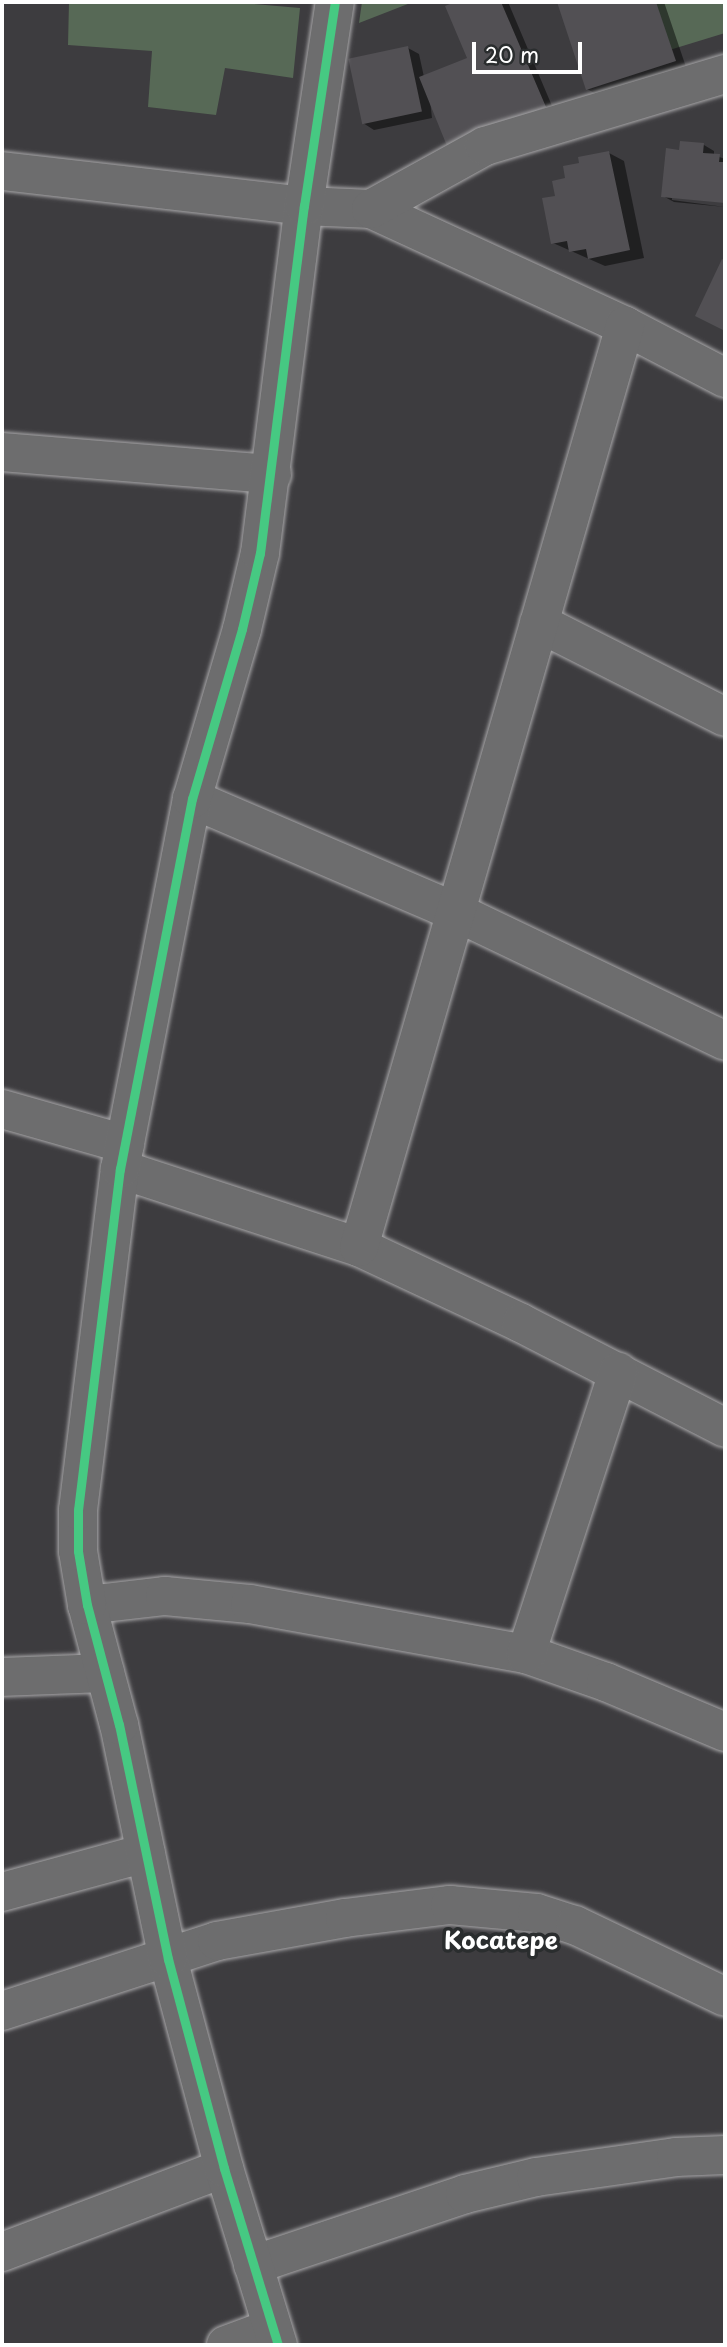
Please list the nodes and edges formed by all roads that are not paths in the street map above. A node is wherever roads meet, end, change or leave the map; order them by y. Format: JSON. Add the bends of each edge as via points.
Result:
{"nodes":[{"id":1,"x":335,"y":2,"type":"edge"},
{"id":2,"x":725,"y":74,"type":"edge"},
{"id":3,"x":2,"y":175,"type":"edge"},
{"id":4,"x":304,"y":206,"type":"junction"},
{"id":5,"x":371,"y":209,"type":"junction"},
{"id":6,"x":625,"y":326,"type":"junction"},
{"id":7,"x":725,"y":378,"type":"edge"},
{"id":8,"x":2,"y":453,"type":"edge"},
{"id":9,"x":271,"y":474,"type":"junction"},
{"id":10,"x":539,"y":623,"type":"junction"},
{"id":11,"x":725,"y":717,"type":"edge"},
{"id":12,"x":192,"y":799,"type":"junction"},
{"id":13,"x":456,"y":912,"type":"junction"},
{"id":14,"x":725,"y":1041,"type":"edge"},
{"id":15,"x":2,"y":1109,"type":"edge"},
{"id":16,"x":123,"y":1156,"type":"junction"},
{"id":17,"x":359,"y":1247,"type":"junction"},
{"id":18,"x":618,"y":1372,"type":"junction"},
{"id":19,"x":725,"y":1428,"type":"edge"},
{"id":20,"x":87,"y":1605,"type":"junction"},
{"id":21,"x":526,"y":1654,"type":"junction"},
{"id":22,"x":105,"y":1673,"type":"junction"},
{"id":23,"x":2,"y":1677,"type":"edge"},
{"id":24,"x":725,"y":1732,"type":"edge"},
{"id":25,"x":146,"y":1853,"type":"junction"},
{"id":26,"x":2,"y":1892,"type":"edge"},
{"id":27,"x":168,"y":1959,"type":"junction"},
{"id":28,"x":725,"y":1997,"type":"edge"},
{"id":29,"x":2,"y":2011,"type":"edge"},
{"id":30,"x":725,"y":2155,"type":"edge"},
{"id":31,"x":224,"y":2168,"type":"junction"},
{"id":32,"x":2,"y":2252,"type":"edge"},
{"id":33,"x":253,"y":2265,"type":"junction"},
{"id":34,"x":275,"y":2337,"type":"edge"},
{"id":35,"x":226,"y":2345,"type":"edge"}],
"edges":[{"from":1,"to":4,"type":"street"},
{"from":2,"to":5,"type":"street","via":[[485,146]]},
{"from":3,"to":4,"type":"street"},
{"from":4,"to":5,"type":"street"},
{"from":4,"to":9,"type":"street"},
{"from":5,"to":6,"type":"street"},
{"from":6,"to":7,"type":"street"},
{"from":6,"to":10,"type":"street"},
{"from":8,"to":9,"type":"street"},
{"from":9,"to":12,"type":"street","via":[[260,553],[242,629]]},
{"from":10,"to":11,"type":"street"},
{"from":10,"to":13,"type":"street"},
{"from":12,"to":13,"type":"street"},
{"from":12,"to":16,"type":"street"},
{"from":13,"to":14,"type":"street"},
{"from":13,"to":17,"type":"street"},
{"from":15,"to":16,"type":"street"},
{"from":16,"to":17,"type":"street"},
{"from":16,"to":20,"type":"street","via":[[78,1510],[78,1551]]},
{"from":17,"to":18,"type":"street"},
{"from":18,"to":19,"type":"street"},
{"from":18,"to":21,"type":"street"},
{"from":20,"to":21,"type":"street","via":[[165,1596],[250,1604]]},
{"from":20,"to":22,"type":"street"},
{"from":21,"to":24,"type":"street"},
{"from":22,"to":23,"type":"street"},
{"from":22,"to":25,"type":"street"},
{"from":25,"to":26,"type":"street"},
{"from":25,"to":27,"type":"street"},
{"from":27,"to":28,"type":"street","via":[[217,1941],[281,1927],[450,1905],[491,1907],[537,1913],[575,1925]]},
{"from":27,"to":29,"type":"street"},
{"from":27,"to":31,"type":"street"},
{"from":30,"to":33,"type":"street","via":[[605,2166],[500,2185]]},
{"from":31,"to":32,"type":"street"},
{"from":31,"to":33,"type":"street"},
{"from":33,"to":34,"type":"street"},
{"from":34,"to":35,"type":"street"}]}
